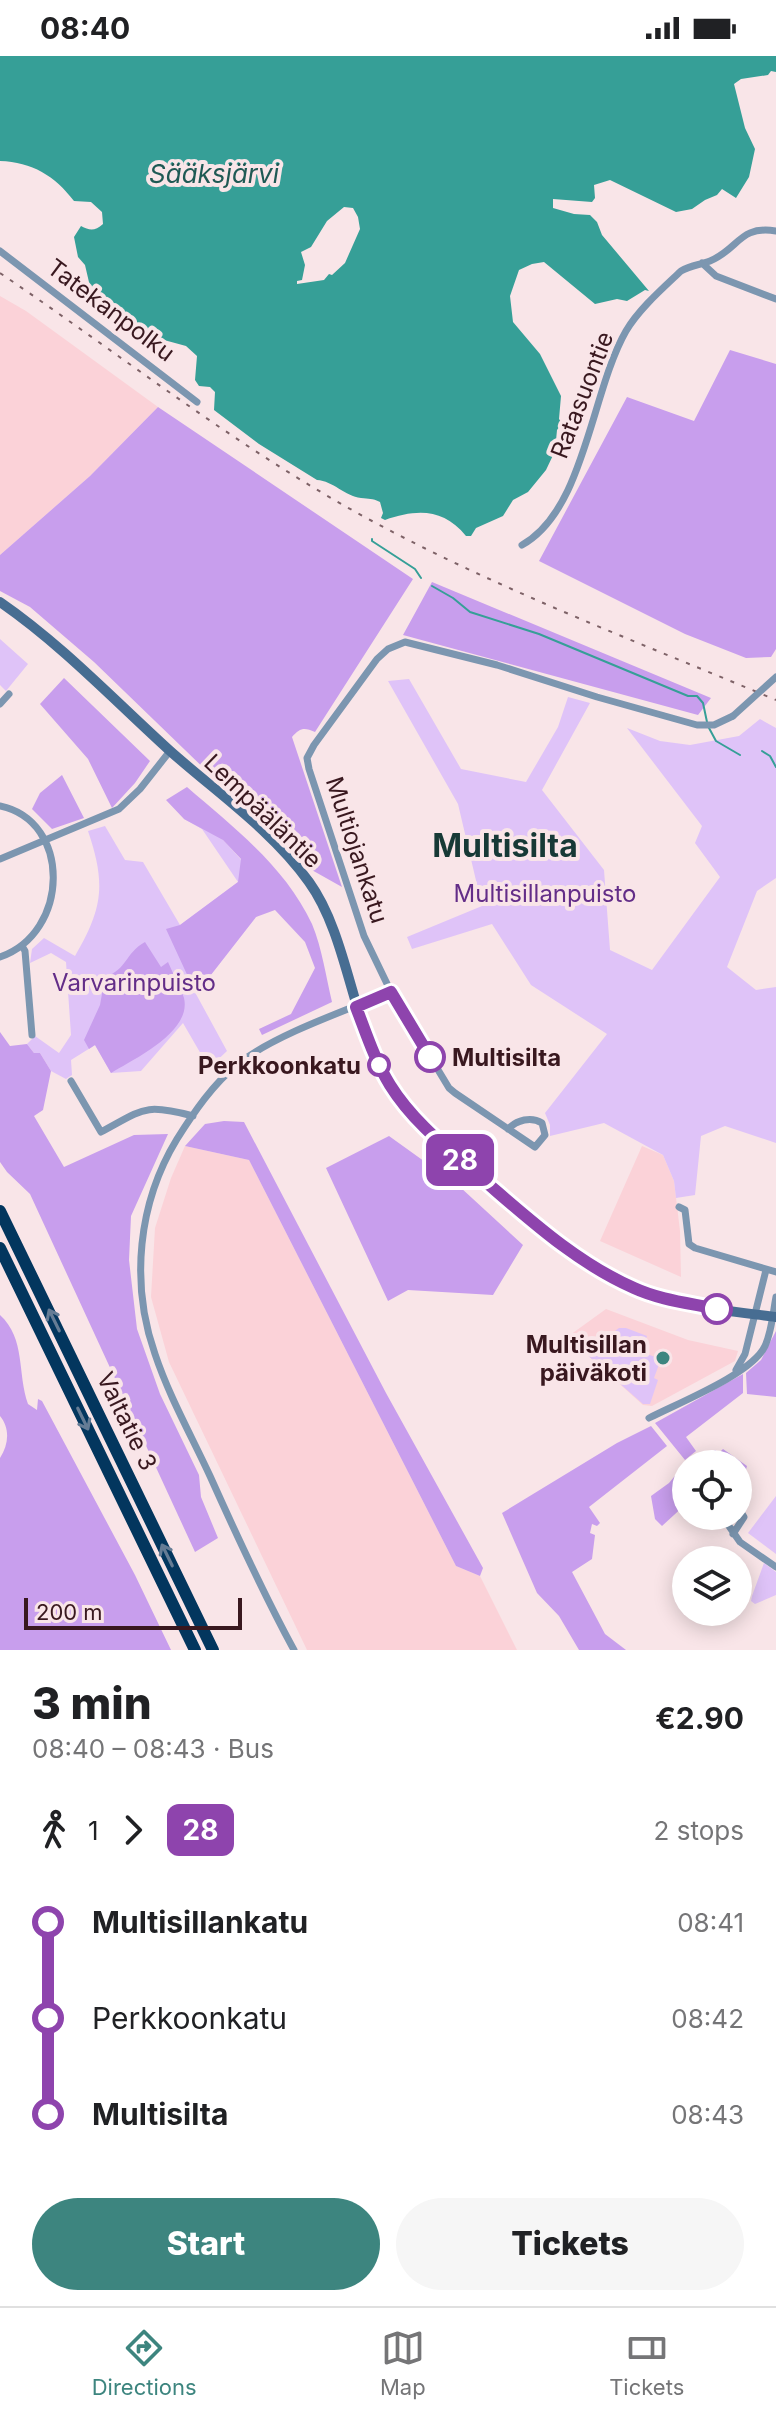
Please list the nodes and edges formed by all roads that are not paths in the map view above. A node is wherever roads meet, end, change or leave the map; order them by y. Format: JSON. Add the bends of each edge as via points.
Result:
{"nodes":[{"id":1,"x":776,"y":231,"type":"edge"},
{"id":2,"x":0,"y":251,"type":"edge"},
{"id":3,"x":702,"y":263,"type":"junction"},
{"id":4,"x":776,"y":299,"type":"edge"},
{"id":5,"x":197,"y":402,"type":"dead end"},
{"id":6,"x":522,"y":545,"type":"dead end"},
{"id":7,"x":0,"y":602,"type":"edge"},
{"id":8,"x":776,"y":677,"type":"edge"},
{"id":9,"x":9,"y":694,"type":"dead end"},
{"id":10,"x":0,"y":704,"type":"edge"},
{"id":11,"x":170,"y":751,"type":"junction"},
{"id":12,"x":0,"y":806,"type":"edge"},
{"id":13,"x":44,"y":841,"type":"junction"},
{"id":14,"x":0,"y":859,"type":"edge"},
{"id":15,"x":22,"y":946,"type":"junction"},
{"id":16,"x":0,"y":957,"type":"edge"},
{"id":17,"x":391,"y":992,"type":"junction"},
{"id":18,"x":356,"y":1007,"type":"junction"},
{"id":19,"x":32,"y":1035,"type":"dead end"},
{"id":20,"x":71,"y":1081,"type":"dead end"},
{"id":21,"x":193,"y":1116,"type":"junction"},
{"id":22,"x":508,"y":1129,"type":"junction"},
{"id":23,"x":679,"y":1207,"type":"dead end"},
{"id":24,"x":0,"y":1211,"type":"edge"},
{"id":25,"x":0,"y":1248,"type":"edge"},
{"id":26,"x":766,"y":1270,"type":"junction"},
{"id":27,"x":776,"y":1272,"type":"edge"},
{"id":28,"x":776,"y":1297,"type":"edge"},
{"id":29,"x":754,"y":1314,"type":"junction"},
{"id":30,"x":774,"y":1317,"type":"edge"},
{"id":31,"x":733,"y":1375,"type":"junction"},
{"id":32,"x":649,"y":1418,"type":"dead end"},
{"id":33,"x":731,"y":1530,"type":"edge"},
{"id":34,"x":736,"y":1530,"type":"edge"},
{"id":35,"x":733,"y":1534,"type":"junction"},
{"id":36,"x":776,"y":1567,"type":"edge"},
{"id":37,"x":195,"y":1650,"type":"edge"},
{"id":38,"x":213,"y":1650,"type":"edge"},
{"id":39,"x":294,"y":1650,"type":"edge"}],
"edges":[{"from":1,"to":3,"type":"street","name":"Ratasuontie","via":[[755,229]]},
{"from":2,"to":5,"type":"street","name":"Tatekanpolku"},
{"from":3,"to":4,"type":"street","via":[[716,276]]},
{"from":3,"to":6,"type":"street","name":"Ratasuontie","via":[[681,271],[626,332],[559,509],[538,536]]},
{"from":7,"to":11,"type":"main road","name":"Lempääläntie"},
{"from":8,"to":17,"type":"street","name":"Multiojankatu","bridge":true,"via":[[733,716],[714,725],[697,725],[485,661],[405,642],[388,649],[307,758],[364,936]]},
{"from":9,"to":10,"type":"street"},
{"from":11,"to":13,"type":"street","via":[[119,809]]},
{"from":11,"to":18,"type":"main road","name":"Lempääläntie","via":[[266,835],[310,884],[333,930]]},
{"from":12,"to":13,"type":"street","via":[[30,821]]},
{"from":13,"to":14,"type":"street"},
{"from":13,"to":15,"type":"street","via":[[52,864],[53,894],[42,925]]},
{"from":15,"to":16,"type":"street"},
{"from":15,"to":19,"type":"street"},
{"from":17,"to":18,"type":"street"},
{"from":17,"to":22,"type":"street","name":"Multiojankatu","via":[[449,1088]]},
{"from":18,"to":21,"type":"street","via":[[244,1059]]},
{"from":18,"to":29,"type":"main road","name":"Lempääläntie","via":[[385,1077],[418,1121],[573,1254],[650,1295]]},
{"from":20,"to":21,"type":"street","via":[[101,1132],[145,1109]]},
{"from":21,"to":39,"type":"street","via":[[168,1154],[149,1204],[140,1266],[144,1311],[164,1378]]},
{"from":22,"to":22,"type":"street","name":"Multiojankatu","via":[[535,1147],[545,1131],[535,1119],[518,1121]]},
{"from":23,"to":26,"type":"street","via":[[685,1210],[689,1244]]},
{"from":38,"to":24,"type":"highway","name":"Valtatie 3","one_way":true},
{"from":25,"to":37,"type":"highway","name":"Valtatie 3","one_way":true},
{"from":26,"to":27,"type":"street"},
{"from":26,"to":29,"type":"street"},
{"from":28,"to":30,"type":"street"},
{"from":29,"to":30,"type":"main road","name":"Lempääläntie"},
{"from":29,"to":31,"type":"street","via":[[745,1354]]},
{"from":30,"to":31,"type":"street","via":[[759,1356]]},
{"from":31,"to":32,"type":"street"},
{"from":33,"to":35,"type":"street"},
{"from":34,"to":35,"type":"street"},
{"from":35,"to":36,"type":"street"}]}
